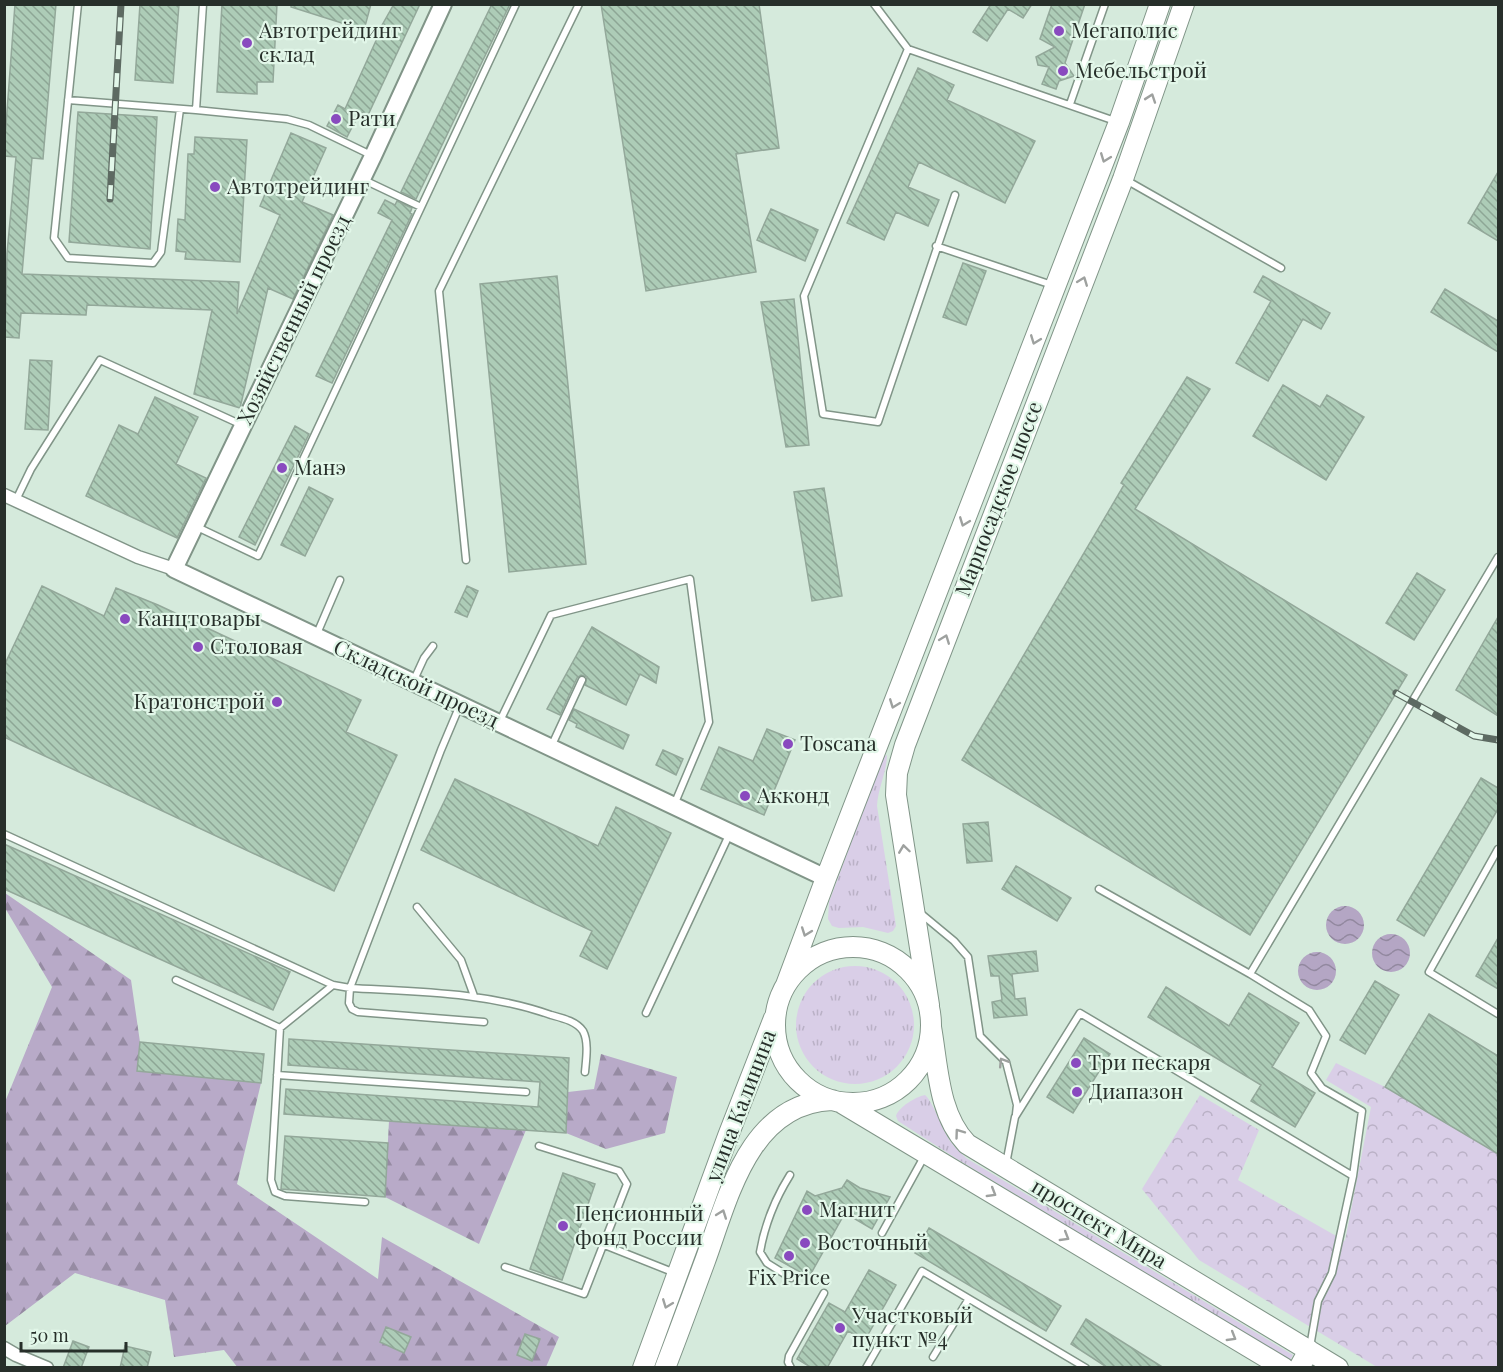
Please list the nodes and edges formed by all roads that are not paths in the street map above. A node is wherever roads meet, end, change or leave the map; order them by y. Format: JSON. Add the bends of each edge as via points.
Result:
{"nodes":[{"id":1,"x":78,"y":4,"type":"edge"},
{"id":2,"x":203,"y":4,"type":"edge"},
{"id":3,"x":443,"y":4,"type":"edge"},
{"id":4,"x":516,"y":4,"type":"edge"},
{"id":5,"x":579,"y":4,"type":"edge"},
{"id":6,"x":874,"y":4,"type":"edge"},
{"id":7,"x":1105,"y":4,"type":"edge"},
{"id":8,"x":1160,"y":4,"type":"edge"},
{"id":9,"x":1184,"y":4,"type":"edge"},
{"id":10,"x":908,"y":49,"type":"junction"},
{"id":11,"x":68,"y":100,"type":"junction"},
{"id":12,"x":1070,"y":104,"type":"junction"},
{"id":13,"x":180,"y":109,"type":"junction"},
{"id":14,"x":196,"y":110,"type":"junction"},
{"id":15,"x":1119,"y":122,"type":"junction"},
{"id":16,"x":373,"y":156,"type":"junction"},
{"id":17,"x":361,"y":179,"type":"junction"},
{"id":18,"x":1123,"y":179,"type":"junction"},
{"id":19,"x":955,"y":195,"type":"dead end"},
{"id":20,"x":421,"y":207,"type":"junction"},
{"id":21,"x":936,"y":246,"type":"junction"},
{"id":22,"x":1281,"y":268,"type":"dead end"},
{"id":23,"x":1056,"y":286,"type":"junction"},
{"id":24,"x":243,"y":425,"type":"junction"},
{"id":25,"x":10,"y":497,"type":"edge"},
{"id":26,"x":195,"y":525,"type":"junction"},
{"id":27,"x":1498,"y":557,"type":"edge"},
{"id":28,"x":466,"y":560,"type":"dead end"},
{"id":29,"x":174,"y":569,"type":"junction"},
{"id":30,"x":340,"y":580,"type":"dead end"},
{"id":31,"x":316,"y":636,"type":"junction"},
{"id":32,"x":434,"y":646,"type":"dead end"},
{"id":33,"x":582,"y":680,"type":"dead end"},
{"id":34,"x":413,"y":683,"type":"junction"},
{"id":35,"x":460,"y":705,"type":"junction"},
{"id":36,"x":499,"y":723,"type":"junction"},
{"id":37,"x":551,"y":748,"type":"junction"},
{"id":38,"x":674,"y":806,"type":"junction"},
{"id":39,"x":730,"y":832,"type":"junction"},
{"id":40,"x":4,"y":834,"type":"edge"},
{"id":41,"x":1498,"y":849,"type":"edge"},
{"id":42,"x":826,"y":878,"type":"junction"},
{"id":43,"x":1099,"y":889,"type":"dead end"},
{"id":44,"x":417,"y":907,"type":"dead end"},
{"id":45,"x":912,"y":907,"type":"junction"},
{"id":46,"x":1250,"y":974,"type":"junction"},
{"id":47,"x":176,"y":980,"type":"dead end"},
{"id":48,"x":333,"y":985,"type":"junction"},
{"id":49,"x":786,"y":985,"type":"junction"},
{"id":50,"x":350,"y":988,"type":"junction"},
{"id":51,"x":474,"y":996,"type":"junction"},
{"id":52,"x":929,"y":1005,"type":"junction"},
{"id":53,"x":646,"y":1013,"type":"dead end"},
{"id":54,"x":776,"y":1013,"type":"junction"},
{"id":55,"x":1498,"y":1014,"type":"edge"},
{"id":56,"x":484,"y":1022,"type":"dead end"},
{"id":57,"x":931,"y":1027,"type":"junction"},
{"id":58,"x":280,"y":1028,"type":"junction"},
{"id":59,"x":585,"y":1072,"type":"dead end"},
{"id":60,"x":277,"y":1075,"type":"junction"},
{"id":61,"x":526,"y":1092,"type":"dead end"},
{"id":62,"x":836,"y":1101,"type":"junction"},
{"id":63,"x":1015,"y":1117,"type":"junction"},
{"id":64,"x":539,"y":1146,"type":"dead end"},
{"id":65,"x":926,"y":1154,"type":"junction"},
{"id":66,"x":1005,"y":1168,"type":"junction"},
{"id":67,"x":790,"y":1175,"type":"dead end"},
{"id":68,"x":1353,"y":1176,"type":"junction"},
{"id":69,"x":365,"y":1202,"type":"dead end"},
{"id":70,"x":882,"y":1233,"type":"dead end"},
{"id":71,"x":602,"y":1244,"type":"junction"},
{"id":72,"x":506,"y":1267,"type":"dead end"},
{"id":73,"x":678,"y":1274,"type":"junction"},
{"id":74,"x":791,"y":1278,"type":"dead end"},
{"id":75,"x":824,"y":1293,"type":"dead end"},
{"id":76,"x":968,"y":1300,"type":"junction"},
{"id":77,"x":4,"y":1348,"type":"edge"},
{"id":78,"x":1309,"y":1350,"type":"junction"},
{"id":79,"x":933,"y":1357,"type":"dead end"},
{"id":80,"x":1283,"y":1367,"type":"edge"},
{"id":81,"x":47,"y":1368,"type":"edge"},
{"id":82,"x":643,"y":1368,"type":"edge"},
{"id":83,"x":665,"y":1368,"type":"edge"},
{"id":84,"x":791,"y":1368,"type":"edge"},
{"id":85,"x":866,"y":1368,"type":"edge"},
{"id":86,"x":1086,"y":1368,"type":"edge"},
{"id":87,"x":1299,"y":1368,"type":"edge"},
{"id":88,"x":1338,"y":1368,"type":"edge"}],
"edges":[{"from":1,"to":11,"type":"lane"},
{"from":2,"to":14,"type":"lane"},
{"from":3,"to":16,"type":"street","name":"Хозяйственный проезд"},
{"from":4,"to":20,"type":"lane"},
{"from":5,"to":28,"type":"lane","via":[[439,291]]},
{"from":6,"to":10,"type":"lane"},
{"from":7,"to":12,"type":"lane"},
{"from":8,"to":15,"type":"main road","name":"Марпосадское шоссе"},
{"from":18,"to":9,"type":"main road","name":"Марпосадское шоссе","one_way":true},
{"from":10,"to":12,"type":"lane"},
{"from":10,"to":21,"type":"lane","via":[[804,296],[823,414],[878,422]]},
{"from":11,"to":13,"type":"lane"},
{"from":11,"to":13,"type":"lane","via":[[54,238],[68,258],[153,263],[161,252]]},
{"from":12,"to":15,"type":"lane"},
{"from":13,"to":14,"type":"lane"},
{"from":14,"to":16,"type":"lane","via":[[287,119],[309,125]]},
{"from":15,"to":23,"type":"main road","name":"Марпосадское шоссе","one_way":true},
{"from":16,"to":17,"type":"street","name":"Хозяйственный проезд"},
{"from":17,"to":20,"type":"lane"},
{"from":17,"to":24,"type":"street","name":"Хозяйственный проезд"},
{"from":18,"to":22,"type":"lane"},
{"from":45,"to":18,"type":"main road","name":"Марпосадское шоссе","one_way":true,"via":[[896,795],[905,745]]},
{"from":19,"to":21,"type":"lane"},
{"from":20,"to":26,"type":"lane","via":[[258,556]]},
{"from":21,"to":23,"type":"lane"},
{"from":23,"to":42,"type":"main road","name":"Марпосадское шоссе","one_way":true},
{"from":24,"to":25,"type":"lane","via":[[100,360]]},
{"from":24,"to":26,"type":"street","name":"Хозяйственный проезд"},
{"from":25,"to":29,"type":"street","name":"Складской проезд","via":[[138,557]]},
{"from":26,"to":29,"type":"street","name":"Хозяйственный проезд"},
{"from":27,"to":46,"type":"lane"},
{"from":29,"to":31,"type":"street","name":"Складской проезд"},
{"from":30,"to":31,"type":"lane"},
{"from":31,"to":34,"type":"street","name":"Складской проезд"},
{"from":32,"to":34,"type":"lane"},
{"from":33,"to":37,"type":"lane"},
{"from":34,"to":35,"type":"street","name":"Складской проезд"},
{"from":35,"to":36,"type":"street","name":"Складской проезд"},
{"from":35,"to":50,"type":"lane"},
{"from":36,"to":37,"type":"street","name":"Складской проезд"},
{"from":36,"to":38,"type":"lane","via":[[551,615],[690,579],[709,722]]},
{"from":37,"to":38,"type":"street","name":"Складской проезд"},
{"from":38,"to":39,"type":"street","name":"Складской проезд"},
{"from":39,"to":42,"type":"street","name":"Складской проезд"},
{"from":39,"to":53,"type":"lane"},
{"from":40,"to":48,"type":"lane"},
{"from":41,"to":55,"type":"lane","via":[[1429,972]]},
{"from":42,"to":49,"type":"main road","name":"Марпосадское шоссе","one_way":true},
{"from":43,"to":46,"type":"lane"},
{"from":44,"to":51,"type":"lane","via":[[461,960]]},
{"from":45,"to":52,"type":"main road","name":"Марпосадское шоссе"},
{"from":63,"to":45,"type":"lane","one_way":true,"via":[[1017,1105],[1006,1062],[980,1036],[968,957]]},
{"from":46,"to":68,"type":"lane","via":[[1309,1010],[1326,1036],[1311,1073],[1322,1088],[1362,1111]]},
{"from":47,"to":58,"type":"lane"},
{"from":48,"to":50,"type":"lane"},
{"from":48,"to":58,"type":"lane"},
{"from":49,"to":52,"type":"main road","via":[[807,962],[824,953],[864,948],[884,953],[909,970]]},
{"from":49,"to":54,"type":"main road"},
{"from":50,"to":51,"type":"lane"},
{"from":50,"to":56,"type":"lane","via":[[349,1003],[358,1012]]},
{"from":51,"to":59,"type":"lane","via":[[523,1005],[574,1023],[586,1042]]},
{"from":52,"to":57,"type":"main road"},
{"from":54,"to":62,"type":"main road","via":[[778,1040],[787,1065],[801,1083]]},
{"from":54,"to":73,"type":"main road","name":"улица Калинина"},
{"from":57,"to":62,"type":"main road","via":[[923,1059],[903,1085],[874,1101]]},
{"from":66,"to":57,"type":"main road","name":"проспект Мира","one_way":true,"via":[[967,1144],[955,1129],[946,1106]]},
{"from":58,"to":60,"type":"lane"},
{"from":60,"to":61,"type":"lane"},
{"from":60,"to":69,"type":"lane","via":[[271,1180],[275,1192]]},
{"from":62,"to":65,"type":"main road","name":"проспект Мира"},
{"from":83,"to":62,"type":"main road","name":"улица Калинина","one_way":true,"via":[[747,1155],[757,1140],[784,1116],[804,1105]]},
{"from":63,"to":66,"type":"lane"},
{"from":63,"to":68,"type":"lane","via":[[1080,1013]]},
{"from":64,"to":71,"type":"lane","via":[[618,1171],[627,1184]]},
{"from":65,"to":70,"type":"lane"},
{"from":65,"to":80,"type":"main road","name":"проспект Мира","one_way":true},
{"from":66,"to":78,"type":"main road","name":"проспект Мира"},
{"from":67,"to":74,"type":"lane","via":[[765,1225],[760,1252],[767,1263]]},
{"from":68,"to":78,"type":"lane","via":[[1332,1273],[1318,1301]]},
{"from":71,"to":72,"type":"lane","via":[[584,1294]]},
{"from":71,"to":73,"type":"lane"},
{"from":73,"to":82,"type":"main road","name":"улица Калинина","one_way":true},
{"from":75,"to":84,"type":"lane","via":[[789,1356]]},
{"from":76,"to":79,"type":"lane"},
{"from":76,"to":85,"type":"lane","via":[[922,1271]]},
{"from":76,"to":86,"type":"lane"},
{"from":77,"to":81,"type":"street"},
{"from":78,"to":87,"type":"main road"},
{"from":78,"to":88,"type":"main road","name":"проспект Мира"}]}
